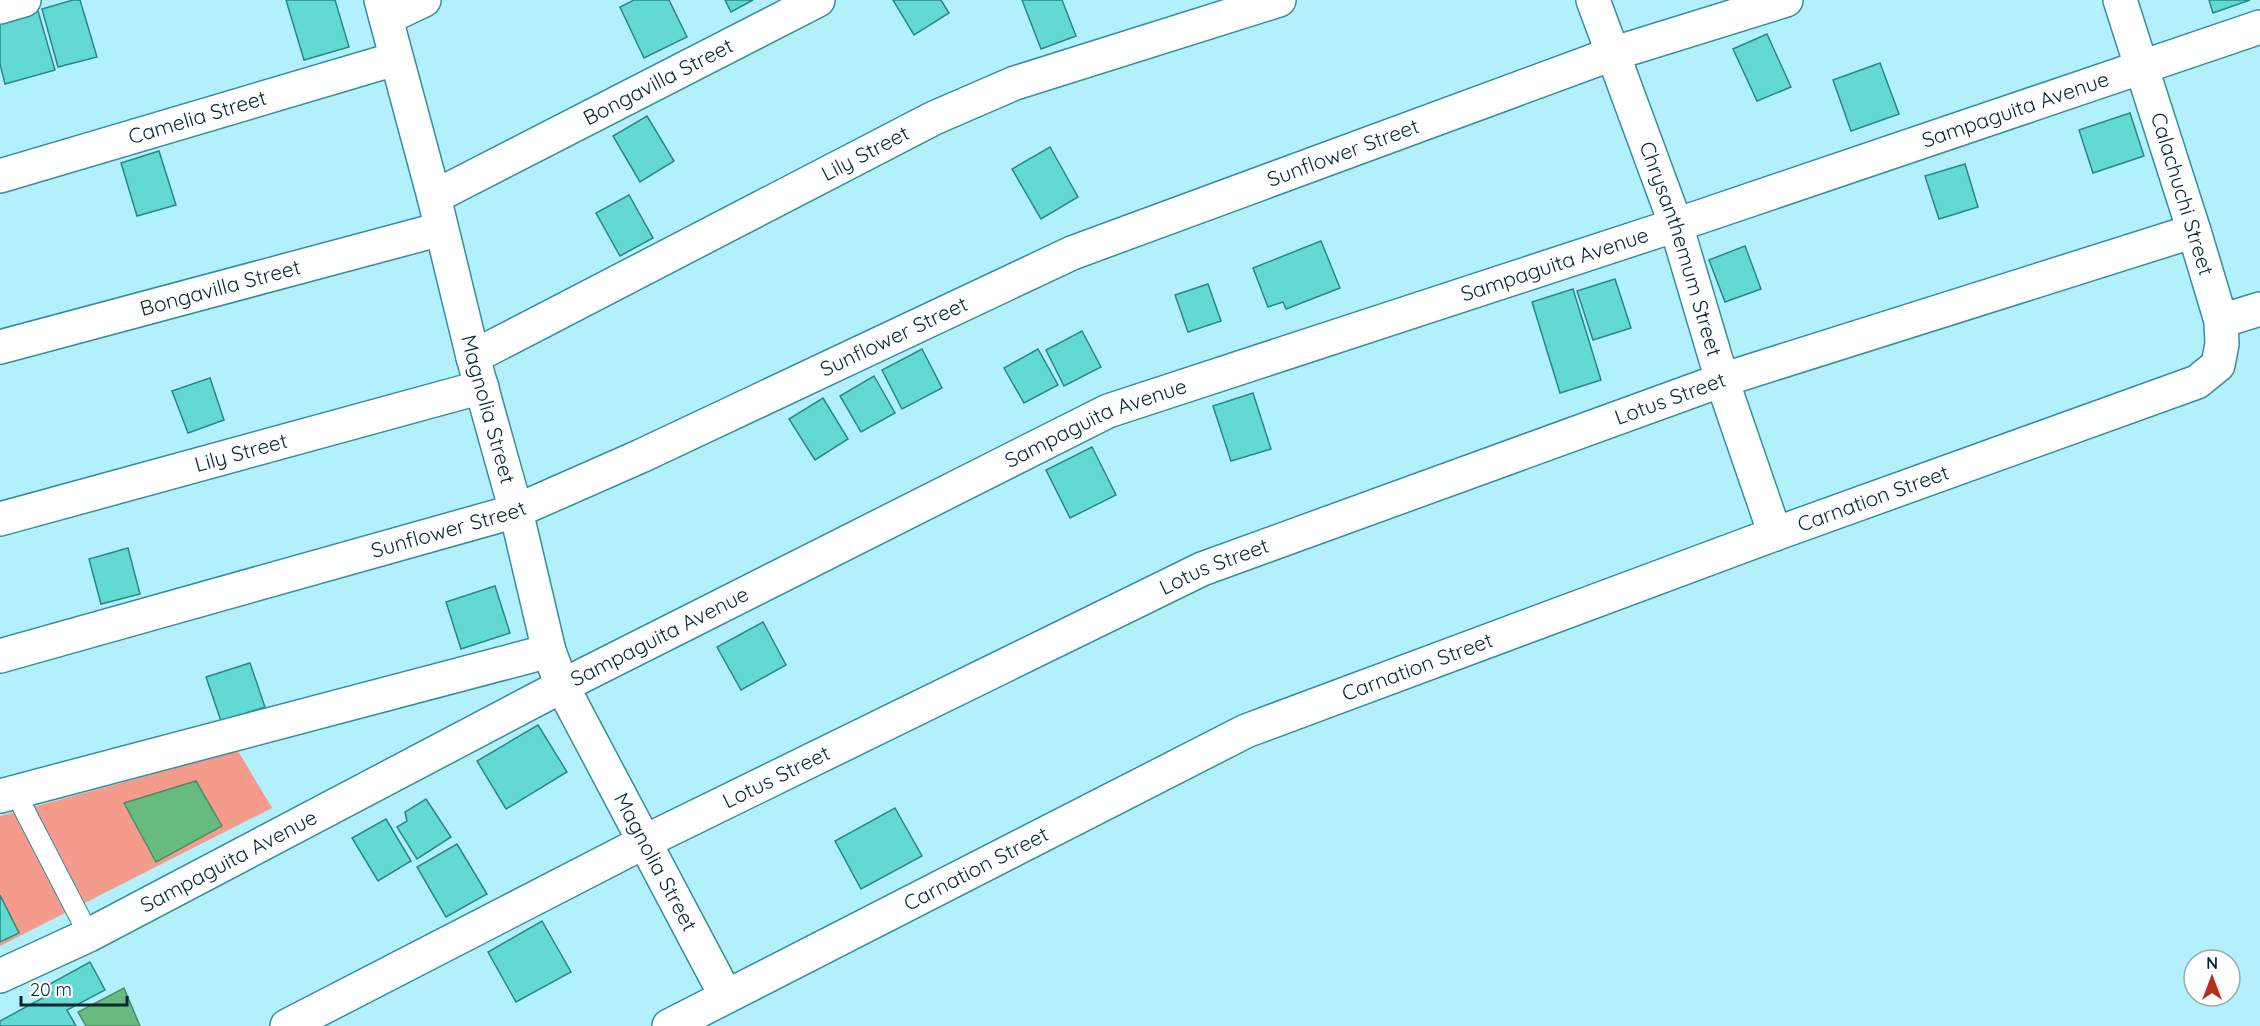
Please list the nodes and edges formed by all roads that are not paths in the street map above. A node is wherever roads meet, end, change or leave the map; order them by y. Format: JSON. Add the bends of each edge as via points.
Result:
{"nodes":[{"id":1,"x":24,"y":0,"type":"edge"},
{"id":2,"x":423,"y":0,"type":"edge"},
{"id":3,"x":818,"y":0,"type":"edge"},
{"id":4,"x":1279,"y":0,"type":"edge"},
{"id":5,"x":1593,"y":0,"type":"edge"},
{"id":6,"x":1786,"y":0,"type":"edge"},
{"id":7,"x":2120,"y":0,"type":"edge"},
{"id":8,"x":0,"y":7,"type":"edge"},
{"id":9,"x":383,"y":9,"type":"edge"},
{"id":10,"x":2260,"y":27,"type":"edge"},
{"id":11,"x":1612,"y":54,"type":"junction"},
{"id":12,"x":395,"y":59,"type":"junction"},
{"id":13,"x":2141,"y":65,"type":"junction"},
{"id":14,"x":0,"y":176,"type":"edge"},
{"id":15,"x":434,"y":197,"type":"junction"},
{"id":16,"x":1676,"y":225,"type":"junction"},
{"id":17,"x":441,"y":229,"type":"junction"},
{"id":18,"x":2194,"y":231,"type":"junction"},
{"id":19,"x":2260,"y":309,"type":"edge"},
{"id":20,"x":2221,"y":321,"type":"junction"},
{"id":21,"x":0,"y":347,"type":"edge"},
{"id":22,"x":478,"y":372,"type":"junction"},
{"id":23,"x":1722,"y":380,"type":"junction"},
{"id":24,"x":2197,"y":382,"type":"joint"},
{"id":25,"x":516,"y":510,"type":"junction"},
{"id":26,"x":0,"y":519,"type":"edge"},
{"id":27,"x":1775,"y":534,"type":"junction"},
{"id":28,"x":549,"y":651,"type":"junction"},
{"id":29,"x":0,"y":656,"type":"edge"},
{"id":30,"x":562,"y":686,"type":"junction"},
{"id":31,"x":8,"y":794,"type":"edge"},
{"id":32,"x":644,"y":842,"type":"junction"},
{"id":33,"x":89,"y":935,"type":"junction"},
{"id":34,"x":0,"y":976,"type":"edge"},
{"id":35,"x":726,"y":996,"type":"junction"},
{"id":36,"x":287,"y":1026,"type":"edge"},
{"id":37,"x":669,"y":1026,"type":"edge"}],
"edges":[{"from":1,"to":8,"type":"street"},
{"from":2,"to":9,"type":"street"},
{"from":3,"to":15,"type":"street","name":"Bongavilla Street"},
{"from":4,"to":22,"type":"street","name":"Lily Street","via":[[1015,83],[934,118]]},
{"from":5,"to":11,"type":"street","name":"Chrysanthemum Street"},
{"from":6,"to":11,"type":"street","name":"Sunflower Street"},
{"from":7,"to":13,"type":"street","name":"Calachuchi Street"},
{"from":9,"to":12,"type":"street","name":"Magnolia Street"},
{"from":10,"to":13,"type":"street","name":"Sampaguita Avenue"},
{"from":11,"to":16,"type":"street","name":"Chrysanthemum Street"},
{"from":11,"to":25,"type":"street","name":"Sunflower Street","via":[[1071,254],[641,456]]},
{"from":12,"to":14,"type":"street","name":"Camelia Street"},
{"from":12,"to":15,"type":"street","name":"Magnolia Street"},
{"from":13,"to":16,"type":"street","name":"Sampaguita Avenue"},
{"from":13,"to":18,"type":"street","name":"Calachuchi Street"},
{"from":15,"to":17,"type":"street","name":"Magnolia Street"},
{"from":16,"to":23,"type":"street","name":"Chrysanthemum Street"},
{"from":16,"to":30,"type":"street","name":"Sampaguita Avenue","via":[[1108,411]]},
{"from":17,"to":21,"type":"street","name":"Bongavilla Street"},
{"from":17,"to":22,"type":"street","name":"Magnolia Street"},
{"from":18,"to":20,"type":"street","name":"Calachuchi Street"},
{"from":18,"to":23,"type":"street","name":"Lotus Street"},
{"from":19,"to":20,"type":"street"},
{"from":20,"to":24,"type":"street","name":"Calachuchi Street","via":[[2218,365]]},
{"from":22,"to":25,"type":"street","name":"Magnolia Street"},
{"from":22,"to":26,"type":"street","name":"Lily Street"},
{"from":23,"to":27,"type":"street","name":"Chrysanthemum Street"},
{"from":23,"to":32,"type":"street","name":"Lotus Street","via":[[1202,570]]},
{"from":24,"to":27,"type":"street","name":"Carnation Street"},
{"from":25,"to":28,"type":"street","name":"Magnolia Street"},
{"from":25,"to":29,"type":"street","name":"Sunflower Street"},
{"from":27,"to":35,"type":"street","name":"Carnation Street","via":[[1246,731]]},
{"from":28,"to":30,"type":"street","name":"Magnolia Street"},
{"from":28,"to":31,"type":"street"},
{"from":30,"to":32,"type":"street","name":"Magnolia Street"},
{"from":30,"to":33,"type":"street","name":"Sampaguita Avenue"},
{"from":31,"to":33,"type":"lane"},
{"from":32,"to":35,"type":"street","name":"Magnolia Street"},
{"from":32,"to":36,"type":"street","name":"Lotus Street"},
{"from":33,"to":34,"type":"street","name":"Sampaguita Avenue"},
{"from":35,"to":37,"type":"street","name":"Carnation Street"}]}
